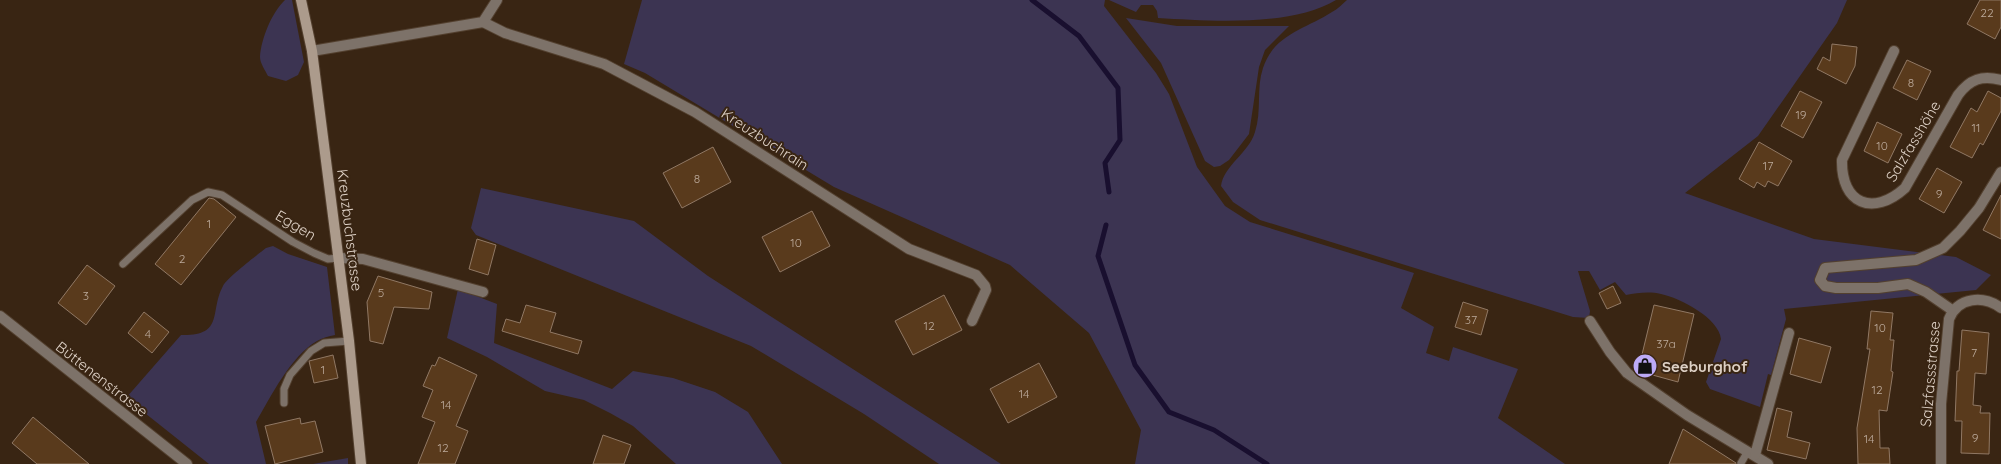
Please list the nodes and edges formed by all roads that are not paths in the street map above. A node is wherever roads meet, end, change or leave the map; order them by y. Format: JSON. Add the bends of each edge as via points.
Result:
{"nodes":[{"id":1,"x":301,"y":0,"type":"edge"},
{"id":2,"x":497,"y":0,"type":"edge"},
{"id":3,"x":483,"y":22,"type":"junction"},
{"id":4,"x":312,"y":51,"type":"junction"},
{"id":5,"x":1894,"y":51,"type":"dead end"},
{"id":6,"x":2001,"y":80,"type":"edge"},
{"id":7,"x":2001,"y":172,"type":"edge"},
{"id":8,"x":339,"y":258,"type":"junction"},
{"id":9,"x":123,"y":264,"type":"dead end"},
{"id":10,"x":483,"y":292,"type":"dead end"},
{"id":11,"x":2001,"y":308,"type":"edge"},
{"id":12,"x":1952,"y":310,"type":"junction"},
{"id":13,"x":0,"y":316,"type":"edge"},
{"id":14,"x":972,"y":321,"type":"dead end"},
{"id":15,"x":1590,"y":321,"type":"dead end"},
{"id":16,"x":1789,"y":333,"type":"dead end"},
{"id":17,"x":349,"y":341,"type":"junction"},
{"id":18,"x":284,"y":404,"type":"dead end"},
{"id":19,"x":1751,"y":453,"type":"junction"},
{"id":20,"x":1741,"y":463,"type":"edge"},
{"id":21,"x":187,"y":464,"type":"edge"},
{"id":22,"x":361,"y":464,"type":"edge"},
{"id":23,"x":1768,"y":464,"type":"edge"},
{"id":24,"x":1941,"y":464,"type":"edge"}],
"edges":[{"from":1,"to":4,"type":"street","name":"Kreuzbuchstrasse"},
{"from":2,"to":3,"type":"street"},
{"from":3,"to":4,"type":"street"},
{"from":3,"to":14,"type":"street","name":"Kreuzbuchrain","via":[[504,33],[604,64],[695,112],[909,249],[976,275],[986,290]]},
{"from":4,"to":8,"type":"street","name":"Kreuzbuchstrasse"},
{"from":5,"to":6,"type":"street","name":"Salzfasshöhe","via":[[1842,160],[1846,187],[1854,198],[1866,203],[1880,204],[1905,188],[1966,84],[1992,78]]},
{"from":7,"to":12,"type":"street","via":[[1979,208],[1943,248],[1916,260],[1825,268],[1820,280],[1825,286],[1836,288],[1908,284]]},
{"from":8,"to":9,"type":"lane","name":"Eggen","via":[[328,259],[314,253],[222,195],[208,192],[192,200]]},
{"from":8,"to":10,"type":"street","name":"Eggen","via":[[363,259]]},
{"from":8,"to":17,"type":"street","name":"Kreuzbuchstrasse"},
{"from":11,"to":12,"type":"street","name":"Salzfassstrasse","via":[[1984,300],[1971,299]]},
{"from":12,"to":24,"type":"street","name":"Salzfassstrasse","via":[[1947,327],[1941,404]]},
{"from":13,"to":21,"type":"street","name":"Büttenenstrasse"},
{"from":15,"to":19,"type":"street","via":[[1627,373],[1687,415]]},
{"from":16,"to":19,"type":"street"},
{"from":17,"to":18,"type":"lane","via":[[324,344],[311,351],[290,375],[284,389]]},
{"from":17,"to":22,"type":"street","name":"Kreuzbuchstrasse"},
{"from":19,"to":20,"type":"lane"},
{"from":19,"to":23,"type":"street"}]}
